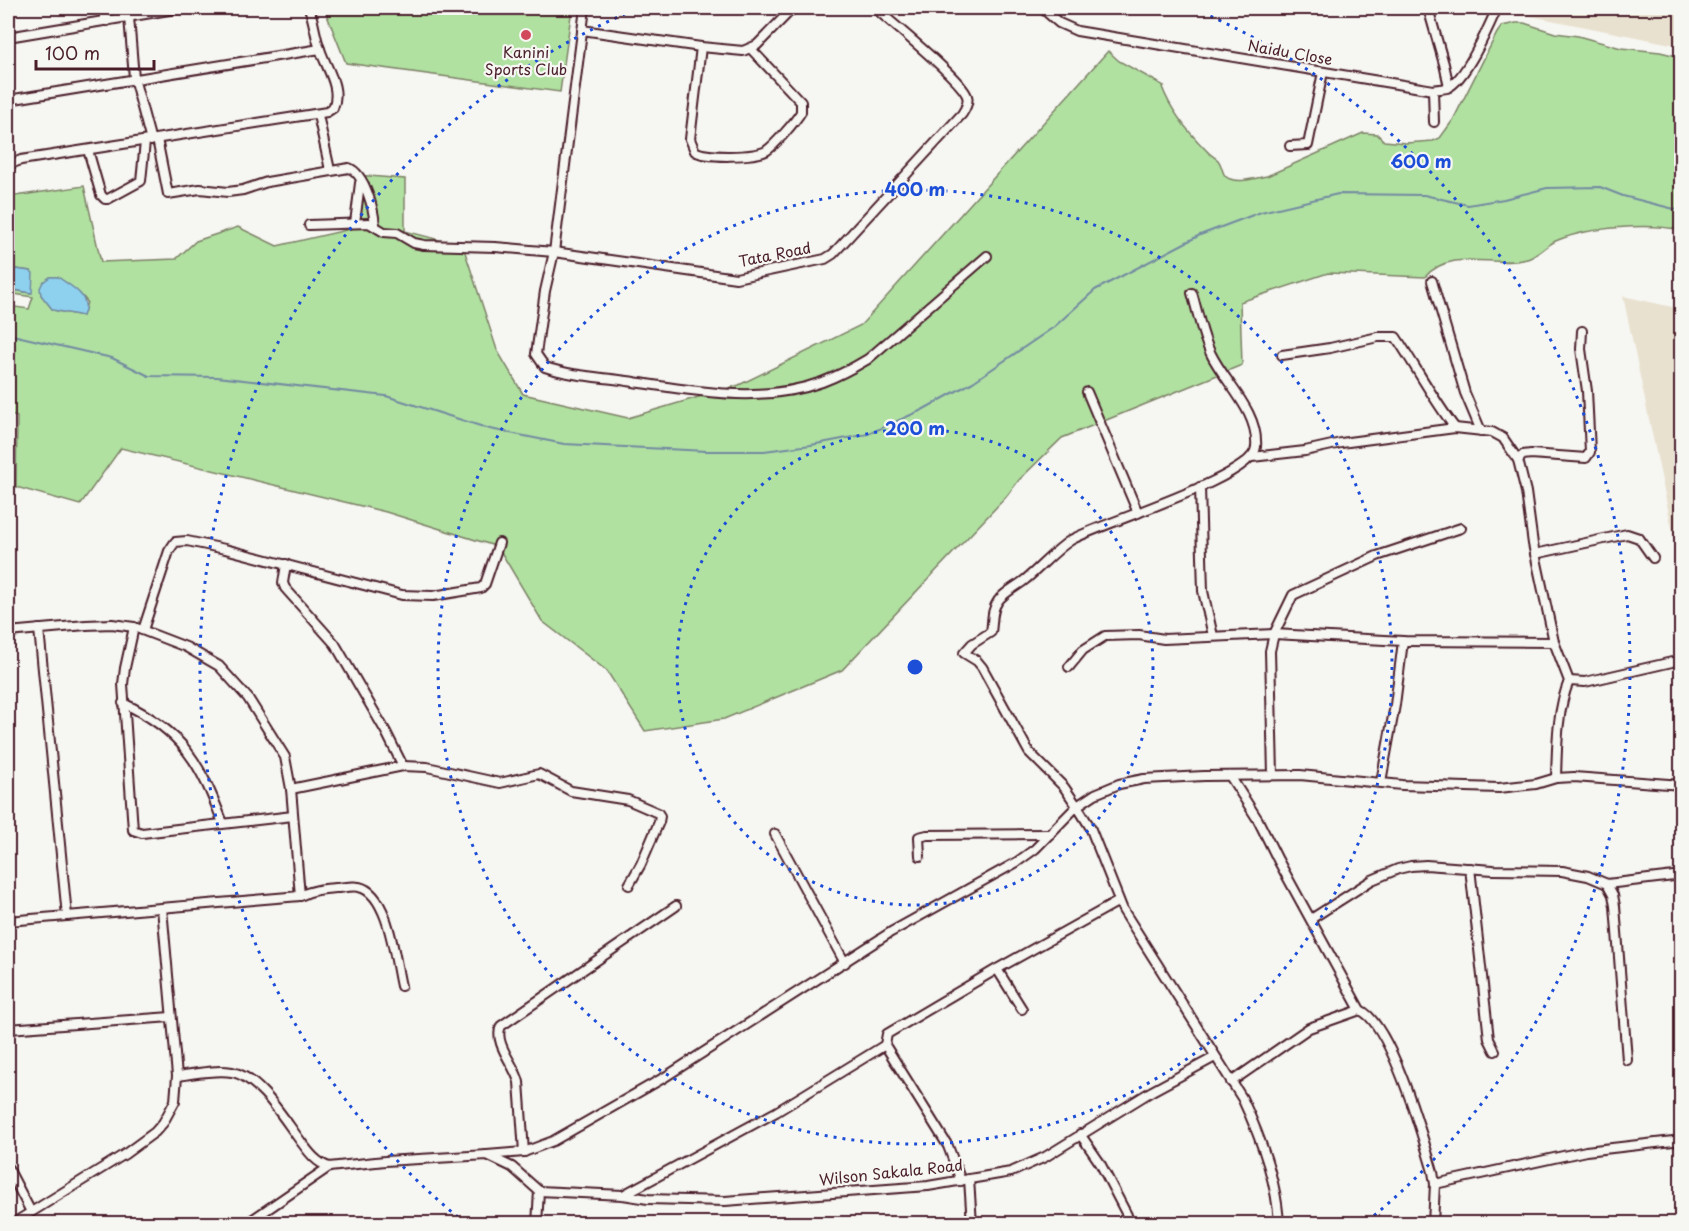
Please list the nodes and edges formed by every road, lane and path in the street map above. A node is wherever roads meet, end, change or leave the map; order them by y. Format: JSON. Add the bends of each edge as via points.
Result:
{"nodes":[{"id":1,"x":101,"y":8,"type":"edge"},
{"id":2,"x":181,"y":8,"type":"edge"},
{"id":3,"x":309,"y":8,"type":"edge"},
{"id":4,"x":585,"y":8,"type":"edge"},
{"id":5,"x":793,"y":8,"type":"edge"},
{"id":6,"x":875,"y":8,"type":"edge"},
{"id":7,"x":1042,"y":8,"type":"edge"},
{"id":8,"x":1428,"y":8,"type":"edge"},
{"id":9,"x":1497,"y":8,"type":"edge"},
{"id":10,"x":129,"y":17,"type":"junction"},
{"id":11,"x":107,"y":21,"type":"junction"},
{"id":12,"x":582,"y":30,"type":"junction"},
{"id":13,"x":8,"y":36,"type":"edge"},
{"id":14,"x":701,"y":47,"type":"junction"},
{"id":15,"x":320,"y":49,"type":"junction"},
{"id":16,"x":751,"y":49,"type":"junction"},
{"id":17,"x":1323,"y":72,"type":"junction"},
{"id":18,"x":134,"y":78,"type":"junction"},
{"id":19,"x":1449,"y":87,"type":"junction"},
{"id":20,"x":1433,"y":90,"type":"junction"},
{"id":21,"x":8,"y":100,"type":"edge"},
{"id":22,"x":318,"y":115,"type":"junction"},
{"id":23,"x":1434,"y":122,"type":"dead end"},
{"id":24,"x":151,"y":141,"type":"junction"},
{"id":25,"x":1290,"y":146,"type":"dead end"},
{"id":26,"x":88,"y":150,"type":"junction"},
{"id":27,"x":8,"y":165,"type":"edge"},
{"id":28,"x":330,"y":170,"type":"junction"},
{"id":29,"x":360,"y":179,"type":"junction"},
{"id":30,"x":355,"y":223,"type":"junction"},
{"id":31,"x":309,"y":225,"type":"dead end"},
{"id":32,"x":375,"y":226,"type":"junction"},
{"id":33,"x":554,"y":252,"type":"junction"},
{"id":34,"x":987,"y":256,"type":"dead end"},
{"id":35,"x":1432,"y":281,"type":"dead end"},
{"id":36,"x":1192,"y":293,"type":"dead end"},
{"id":37,"x":1582,"y":331,"type":"dead end"},
{"id":38,"x":1282,"y":355,"type":"dead end"},
{"id":39,"x":1087,"y":392,"type":"dead end"},
{"id":40,"x":1455,"y":428,"type":"junction"},
{"id":41,"x":1480,"y":431,"type":"junction"},
{"id":42,"x":1252,"y":457,"type":"junction"},
{"id":43,"x":1518,"y":460,"type":"junction"},
{"id":44,"x":1200,"y":487,"type":"junction"},
{"id":45,"x":1138,"y":513,"type":"junction"},
{"id":46,"x":1461,"y":528,"type":"dead end"},
{"id":47,"x":499,"y":543,"type":"dead end"},
{"id":48,"x":1536,"y":554,"type":"junction"},
{"id":49,"x":1653,"y":558,"type":"dead end"},
{"id":50,"x":286,"y":564,"type":"junction"},
{"id":51,"x":134,"y":627,"type":"junction"},
{"id":52,"x":39,"y":629,"type":"junction"},
{"id":53,"x":143,"y":630,"type":"junction"},
{"id":54,"x":8,"y":632,"type":"edge"},
{"id":55,"x":1274,"y":634,"type":"junction"},
{"id":56,"x":1213,"y":636,"type":"junction"},
{"id":57,"x":1403,"y":641,"type":"junction"},
{"id":58,"x":1554,"y":642,"type":"junction"},
{"id":59,"x":1672,"y":662,"type":"dead end"},
{"id":60,"x":1069,"y":667,"type":"dead end"},
{"id":61,"x":1569,"y":681,"type":"junction"},
{"id":62,"x":123,"y":703,"type":"junction"},
{"id":63,"x":403,"y":766,"type":"junction"},
{"id":64,"x":1273,"y":775,"type":"junction"},
{"id":65,"x":1230,"y":776,"type":"junction"},
{"id":66,"x":1556,"y":778,"type":"junction"},
{"id":67,"x":1381,"y":782,"type":"junction"},
{"id":68,"x":1682,"y":785,"type":"edge"},
{"id":69,"x":291,"y":789,"type":"junction"},
{"id":70,"x":1077,"y":806,"type":"junction"},
{"id":71,"x":293,"y":816,"type":"junction"},
{"id":72,"x":223,"y":823,"type":"junction"},
{"id":73,"x":775,"y":834,"type":"dead end"},
{"id":74,"x":1050,"y":834,"type":"junction"},
{"id":75,"x":920,"y":856,"type":"dead end"},
{"id":76,"x":1470,"y":868,"type":"junction"},
{"id":77,"x":1682,"y":875,"type":"edge"},
{"id":78,"x":1607,"y":884,"type":"junction"},
{"id":79,"x":629,"y":885,"type":"dead end"},
{"id":80,"x":300,"y":896,"type":"junction"},
{"id":81,"x":1119,"y":901,"type":"junction"},
{"id":82,"x":676,"y":906,"type":"dead end"},
{"id":83,"x":162,"y":908,"type":"junction"},
{"id":84,"x":67,"y":916,"type":"junction"},
{"id":85,"x":1311,"y":919,"type":"junction"},
{"id":86,"x":8,"y":921,"type":"edge"},
{"id":87,"x":845,"y":963,"type":"junction"},
{"id":88,"x":996,"y":969,"type":"junction"},
{"id":89,"x":401,"y":986,"type":"dead end"},
{"id":90,"x":1022,"y":1008,"type":"dead end"},
{"id":91,"x":1360,"y":1010,"type":"junction"},
{"id":92,"x":171,"y":1017,"type":"junction"},
{"id":93,"x":8,"y":1029,"type":"edge"},
{"id":94,"x":885,"y":1045,"type":"junction"},
{"id":95,"x":1495,"y":1051,"type":"dead end"},
{"id":96,"x":1215,"y":1057,"type":"junction"},
{"id":97,"x":1627,"y":1060,"type":"dead end"},
{"id":98,"x":177,"y":1076,"type":"junction"},
{"id":99,"x":1231,"y":1082,"type":"junction"},
{"id":100,"x":1080,"y":1134,"type":"junction"},
{"id":101,"x":1682,"y":1140,"type":"edge"},
{"id":102,"x":524,"y":1152,"type":"junction"},
{"id":103,"x":487,"y":1155,"type":"junction"},
{"id":104,"x":329,"y":1167,"type":"junction"},
{"id":105,"x":8,"y":1168,"type":"edge"},
{"id":106,"x":965,"y":1180,"type":"junction"},
{"id":107,"x":1435,"y":1185,"type":"junction"},
{"id":108,"x":539,"y":1191,"type":"junction"},
{"id":109,"x":622,"y":1195,"type":"junction"},
{"id":110,"x":31,"y":1212,"type":"junction"},
{"id":111,"x":12,"y":1224,"type":"edge"},
{"id":112,"x":246,"y":1224,"type":"edge"},
{"id":113,"x":537,"y":1224,"type":"edge"},
{"id":114,"x":972,"y":1224,"type":"edge"},
{"id":115,"x":1128,"y":1224,"type":"edge"},
{"id":116,"x":1279,"y":1224,"type":"edge"},
{"id":117,"x":1433,"y":1224,"type":"edge"}],
"edges":[{"from":1,"to":11,"type":"street"},
{"from":2,"to":10,"type":"street"},
{"from":3,"to":15,"type":"street"},
{"from":4,"to":12,"type":"street"},
{"from":5,"to":16,"type":"street"},
{"from":6,"to":33,"type":"street","name":"Tata Road","via":[[951,76],[968,102],[962,114],[833,254],[736,278]]},
{"from":7,"to":17,"type":"street","name":"Naidu Close","via":[[1059,23],[1077,31]]},
{"from":8,"to":19,"type":"street"},
{"from":9,"to":19,"type":"street","via":[[1473,57]]},
{"from":10,"to":11,"type":"street"},
{"from":10,"to":18,"type":"street"},
{"from":11,"to":13,"type":"street"},
{"from":12,"to":14,"type":"street"},
{"from":12,"to":33,"type":"street"},
{"from":14,"to":16,"type":"street"},
{"from":14,"to":16,"type":"street","via":[[690,139],[695,151],[707,156],[767,150],[801,112],[801,102]]},
{"from":15,"to":18,"type":"street"},
{"from":15,"to":22,"type":"street","via":[[336,94],[333,108]]},
{"from":17,"to":20,"type":"street","name":"Naidu Close"},
{"from":17,"to":25,"type":"street","via":[[1308,144]]},
{"from":18,"to":21,"type":"street"},
{"from":18,"to":24,"type":"street"},
{"from":19,"to":20,"type":"street","name":"Naidu Close"},
{"from":20,"to":23,"type":"street"},
{"from":22,"to":24,"type":"street"},
{"from":22,"to":28,"type":"street"},
{"from":24,"to":26,"type":"street"},
{"from":24,"to":26,"type":"street","via":[[141,181],[108,199],[101,195]]},
{"from":24,"to":28,"type":"street","via":[[171,195],[200,189],[243,190]]},
{"from":26,"to":27,"type":"street"},
{"from":28,"to":29,"type":"street","via":[[353,170]]},
{"from":29,"to":30,"type":"street"},
{"from":29,"to":32,"type":"street","via":[[373,206]]},
{"from":30,"to":31,"type":"street","name":"Tata Road"},
{"from":30,"to":32,"type":"street","name":"Tata Road"},
{"from":32,"to":33,"type":"street","name":"Tata Road","via":[[424,245]]},
{"from":33,"to":34,"type":"street","via":[[536,354],[545,367],[718,393],[753,394],[789,390],[846,372],[867,359]]},
{"from":35,"to":41,"type":"street"},
{"from":36,"to":42,"type":"street","via":[[1210,354],[1247,410],[1256,443]]},
{"from":37,"to":43,"type":"street","via":[[1590,452],[1586,458],[1531,454]]},
{"from":38,"to":40,"type":"street","via":[[1396,337]]},
{"from":39,"to":45,"type":"street"},
{"from":40,"to":41,"type":"street"},
{"from":40,"to":42,"type":"street"},
{"from":41,"to":43,"type":"street","via":[[1503,438]]},
{"from":42,"to":44,"type":"street"},
{"from":43,"to":48,"type":"street"},
{"from":44,"to":45,"type":"street"},
{"from":44,"to":56,"type":"street","via":[[1203,591]]},
{"from":45,"to":70,"type":"street","via":[[1070,541],[1000,598],[993,612],[991,632],[964,653],[982,667],[1029,752]]},
{"from":46,"to":55,"type":"street","via":[[1377,556],[1293,595]]},
{"from":47,"to":50,"type":"street","via":[[481,588],[433,596],[402,595]]},
{"from":48,"to":49,"type":"street","via":[[1627,534],[1639,538]]},
{"from":48,"to":58,"type":"street"},
{"from":50,"to":53,"type":"street","via":[[176,542],[169,551]]},
{"from":50,"to":63,"type":"street","via":[[285,588],[341,653]]},
{"from":51,"to":52,"type":"street","via":[[112,624]]},
{"from":51,"to":53,"type":"street"},
{"from":51,"to":62,"type":"street","via":[[124,668]]},
{"from":52,"to":54,"type":"street"},
{"from":52,"to":84,"type":"street"},
{"from":53,"to":69,"type":"street","via":[[208,657],[234,681],[282,750]]},
{"from":55,"to":56,"type":"street"},
{"from":55,"to":57,"type":"street"},
{"from":55,"to":64,"type":"street","via":[[1270,651]]},
{"from":56,"to":60,"type":"street","via":[[1105,636],[1083,650]]},
{"from":57,"to":58,"type":"street"},
{"from":57,"to":67,"type":"street"},
{"from":58,"to":61,"type":"street"},
{"from":59,"to":61,"type":"street","via":[[1585,682]]},
{"from":61,"to":66,"type":"street","via":[[1557,739]]},
{"from":62,"to":72,"type":"street","via":[[157,722],[182,743],[204,779]]},
{"from":62,"to":72,"type":"street","via":[[133,830],[142,833]]},
{"from":63,"to":69,"type":"street"},
{"from":63,"to":79,"type":"street","via":[[435,768],[500,783],[539,774],[571,791],[628,800],[656,811],[659,822]]},
{"from":64,"to":65,"type":"street"},
{"from":64,"to":67,"type":"street"},
{"from":65,"to":70,"type":"street","via":[[1126,782],[1102,790]]},
{"from":65,"to":85,"type":"street"},
{"from":66,"to":67,"type":"street","via":[[1499,788]]},
{"from":66,"to":68,"type":"street"},
{"from":69,"to":71,"type":"street"},
{"from":70,"to":74,"type":"street"},
{"from":70,"to":81,"type":"street"},
{"from":71,"to":72,"type":"street"},
{"from":71,"to":80,"type":"street"},
{"from":73,"to":87,"type":"street"},
{"from":74,"to":75,"type":"street","via":[[927,835],[919,837]]},
{"from":74,"to":87,"type":"street","via":[[1017,862],[891,932]]},
{"from":76,"to":78,"type":"street","via":[[1562,871]]},
{"from":76,"to":85,"type":"street","via":[[1426,865],[1398,869],[1372,880]]},
{"from":76,"to":95,"type":"street","via":[[1489,1039]]},
{"from":77,"to":78,"type":"street"},
{"from":78,"to":97,"type":"street","via":[[1615,906]]},
{"from":80,"to":83,"type":"street"},
{"from":80,"to":89,"type":"street","via":[[315,890],[358,886],[369,891],[387,922]]},
{"from":81,"to":88,"type":"street"},
{"from":81,"to":96,"type":"street"},
{"from":82,"to":102,"type":"street","via":[[501,1026],[500,1041],[519,1082]]},
{"from":83,"to":84,"type":"street"},
{"from":83,"to":92,"type":"street"},
{"from":84,"to":86,"type":"street"},
{"from":85,"to":91,"type":"street"},
{"from":87,"to":102,"type":"street","via":[[665,1077],[553,1141]]},
{"from":88,"to":90,"type":"street"},
{"from":88,"to":94,"type":"street","via":[[887,1034]]},
{"from":91,"to":99,"type":"street","via":[[1310,1029]]},
{"from":91,"to":107,"type":"street","via":[[1379,1029],[1399,1070]]},
{"from":92,"to":93,"type":"street"},
{"from":92,"to":98,"type":"street"},
{"from":94,"to":106,"type":"street"},
{"from":94,"to":109,"type":"street","via":[[776,1112]]},
{"from":96,"to":99,"type":"street"},
{"from":96,"to":100,"type":"street","name":"Wilson Sakala Road"},
{"from":98,"to":104,"type":"street","via":[[222,1071],[243,1076],[277,1108],[313,1157]]},
{"from":98,"to":110,"type":"street","via":[[175,1101],[155,1132]]},
{"from":99,"to":116,"type":"street","via":[[1255,1125],[1274,1190]]},
{"from":100,"to":106,"type":"street","name":"Wilson Sakala Road","via":[[1045,1157],[1011,1172]]},
{"from":100,"to":115,"type":"street","via":[[1100,1163]]},
{"from":101,"to":107,"type":"street","via":[[1575,1153]]},
{"from":102,"to":103,"type":"street"},
{"from":103,"to":104,"type":"street"},
{"from":103,"to":108,"type":"street","via":[[512,1167]]},
{"from":104,"to":112,"type":"street"},
{"from":105,"to":110,"type":"street"},
{"from":106,"to":109,"type":"street","name":"Wilson Sakala Road","via":[[725,1201]]},
{"from":106,"to":114,"type":"street"},
{"from":107,"to":117,"type":"street"},
{"from":108,"to":109,"type":"street","name":"Wilson Sakala Road"},
{"from":108,"to":113,"type":"street"},
{"from":110,"to":111,"type":"street"}]}
